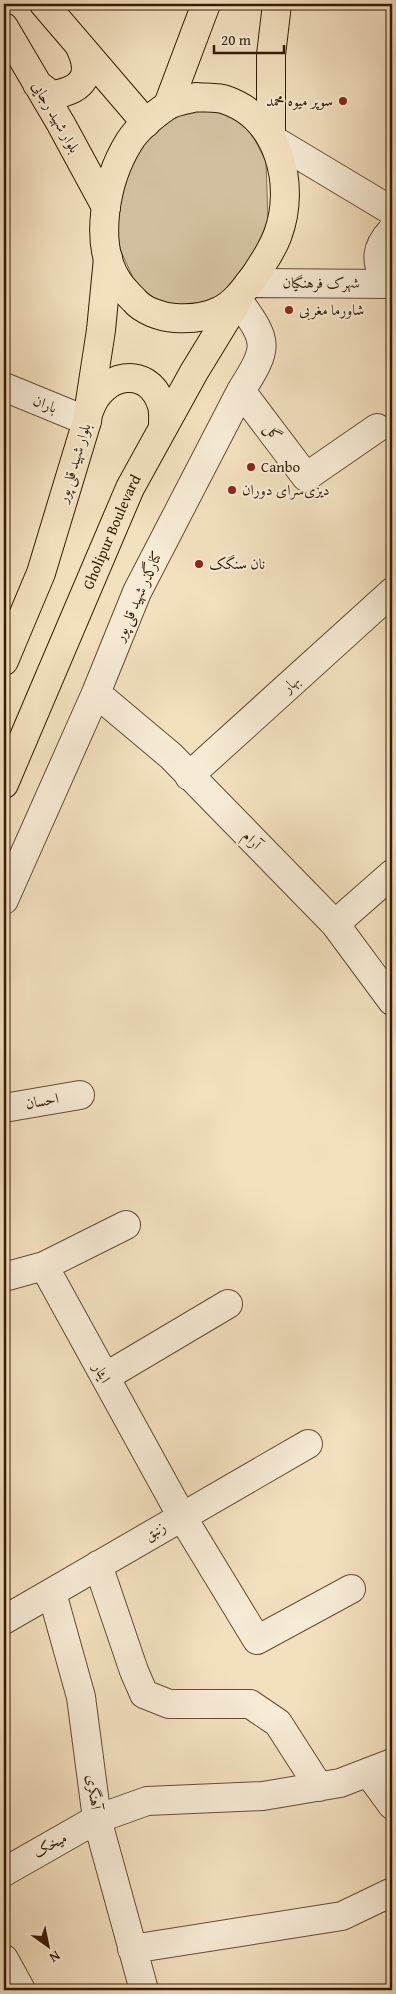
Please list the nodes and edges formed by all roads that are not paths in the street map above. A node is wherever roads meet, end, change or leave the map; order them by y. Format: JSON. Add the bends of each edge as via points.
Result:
{"nodes":[{"id":1,"x":44,"y":4,"type":"edge"},
{"id":2,"x":206,"y":4,"type":"edge"},
{"id":3,"x":277,"y":4,"type":"edge"},
{"id":4,"x":4,"y":27,"type":"edge"},
{"id":5,"x":79,"y":45,"type":"junction"},
{"id":6,"x":37,"y":84,"type":"junction"},
{"id":7,"x":168,"y":105,"type":"junction"},
{"id":8,"x":146,"y":122,"type":"junction"},
{"id":9,"x":272,"y":137,"type":"junction"},
{"id":10,"x":106,"y":207,"type":"junction"},
{"id":11,"x":392,"y":211,"type":"edge"},
{"id":12,"x":392,"y":230,"type":"edge"},
{"id":13,"x":108,"y":256,"type":"junction"},
{"id":14,"x":389,"y":283,"type":"edge"},
{"id":15,"x":243,"y":292,"type":"junction"},
{"id":16,"x":4,"y":387,"type":"edge"},
{"id":17,"x":241,"y":391,"type":"junction"},
{"id":18,"x":88,"y":419,"type":"junction"},
{"id":19,"x":163,"y":426,"type":"junction"},
{"id":20,"x":377,"y":428,"type":"dead end"},
{"id":21,"x":392,"y":592,"type":"edge"},
{"id":22,"x":4,"y":661,"type":"edge"},
{"id":23,"x":96,"y":693,"type":"junction"},
{"id":24,"x":189,"y":776,"type":"junction"},
{"id":25,"x":4,"y":784,"type":"edge"},
{"id":26,"x":392,"y":874,"type":"edge"},
{"id":27,"x":4,"y":900,"type":"edge"},
{"id":28,"x":335,"y":924,"type":"junction"},
{"id":29,"x":392,"y":1001,"type":"edge"},
{"id":30,"x":80,"y":1095,"type":"dead end"},
{"id":31,"x":4,"y":1108,"type":"edge"},
{"id":32,"x":126,"y":1225,"type":"dead end"},
{"id":33,"x":44,"y":1266,"type":"junction"},
{"id":34,"x":4,"y":1277,"type":"edge"},
{"id":35,"x":228,"y":1304,"type":"dead end"},
{"id":36,"x":104,"y":1377,"type":"junction"},
{"id":37,"x":308,"y":1444,"type":"dead end"},
{"id":38,"x":181,"y":1516,"type":"junction"},
{"id":39,"x":98,"y":1565,"type":"junction"},
{"id":40,"x":351,"y":1589,"type":"dead end"},
{"id":41,"x":52,"y":1593,"type":"junction"},
{"id":42,"x":4,"y":1620,"type":"edge"},
{"id":43,"x":380,"y":1768,"type":"edge"},
{"id":44,"x":319,"y":1787,"type":"junction"},
{"id":45,"x":392,"y":1805,"type":"edge"},
{"id":46,"x":97,"y":1819,"type":"junction"},
{"id":47,"x":4,"y":1872,"type":"edge"},
{"id":48,"x":392,"y":1892,"type":"edge"},
{"id":49,"x":132,"y":1948,"type":"junction"},
{"id":50,"x":4,"y":1959,"type":"edge"},
{"id":51,"x":21,"y":1990,"type":"edge"},
{"id":52,"x":144,"y":1990,"type":"edge"}],
"edges":[{"from":1,"to":5,"type":"main road"},
{"from":2,"to":7,"type":"main road"},
{"from":3,"to":9,"type":"main road","via":[[271,55]]},
{"from":4,"to":6,"type":"main road","name":"بلوار شهید رجایی"},
{"from":5,"to":6,"type":"main road","via":[[87,62],[83,80],[70,92],[52,96]]},
{"from":5,"to":8,"type":"main road"},
{"from":6,"to":10,"type":"main road","name":"بلوار شهید رجایی"},
{"from":7,"to":8,"type":"main road"},
{"from":7,"to":9,"type":"main road","via":[[196,97],[225,100],[252,113]]},
{"from":8,"to":10,"type":"main road","via":[[129,142],[119,163],[110,184]]},
{"from":9,"to":11,"type":"street"},
{"from":9,"to":15,"type":"main road","via":[[284,186],[279,232],[270,253]]},
{"from":10,"to":13,"type":"main road","via":[[104,231]]},
{"from":12,"to":14,"type":"street","via":[[382,241],[378,258],[380,271]]},
{"from":13,"to":15,"type":"main road","via":[[118,282],[137,303],[163,317],[192,319],[220,311]]},
{"from":13,"to":18,"type":"main road","name":"بلوار شهید قلی پور"},
{"from":14,"to":15,"type":"street","name":"شهرک فرهنگیان"},
{"from":15,"to":17,"type":"street","name":"کنارگذر شهید قلی پور","via":[[262,336],[263,348],[259,362]]},
{"from":15,"to":19,"type":"main road","name":"Gholipur Boulevard"},
{"from":16,"to":18,"type":"street","name":"باران"},
{"from":17,"to":20,"type":"street","name":"گل","via":[[306,477]]},
{"from":17,"to":23,"type":"street","name":"کنارگذر شهید قلی پور","via":[[137,592]]},
{"from":18,"to":19,"type":"main road","via":[[94,396],[108,384],[124,378],[142,379],[155,390],[162,404]]},
{"from":18,"to":22,"type":"main road","name":"بلوار شهید قلی پور","via":[[40,573]]},
{"from":19,"to":25,"type":"main road","name":"Gholipur Boulevard","via":[[130,488]]},
{"from":21,"to":24,"type":"street","name":"بهار"},
{"from":23,"to":24,"type":"street","name":"آرام"},
{"from":23,"to":27,"type":"street","name":"کنارگذر شهید قلی پور"},
{"from":24,"to":28,"type":"street","name":"آرام"},
{"from":26,"to":28,"type":"street"},
{"from":28,"to":29,"type":"street","name":"آرام"},
{"from":30,"to":31,"type":"street","name":"احسان"},
{"from":32,"to":33,"type":"street"},
{"from":33,"to":34,"type":"street"},
{"from":33,"to":36,"type":"street","name":"ایثار"},
{"from":35,"to":36,"type":"street"},
{"from":36,"to":38,"type":"street","name":"ایثار"},
{"from":37,"to":38,"type":"street","name":"زنبق"},
{"from":38,"to":39,"type":"street","name":"زنبق"},
{"from":38,"to":40,"type":"street","name":"ایثار","via":[[257,1640]]},
{"from":39,"to":41,"type":"street","name":"زنبق"},
{"from":39,"to":44,"type":"street","via":[[144,1694],[169,1704],[250,1704],[278,1723]]},
{"from":41,"to":42,"type":"street","name":"زنبق"},
{"from":41,"to":46,"type":"street","name":"آهنگری","via":[[81,1696]]},
{"from":43,"to":44,"type":"street","name":"میخک"},
{"from":43,"to":45,"type":"street"},
{"from":44,"to":46,"type":"street","name":"میخک","via":[[262,1796],[147,1801]]},
{"from":46,"to":47,"type":"street","name":"میخک"},
{"from":46,"to":49,"type":"street","name":"آهنگری"},
{"from":48,"to":49,"type":"street","via":[[342,1916]]},
{"from":49,"to":52,"type":"street","name":"آهنگری"},
{"from":50,"to":51,"type":"street"}]}
